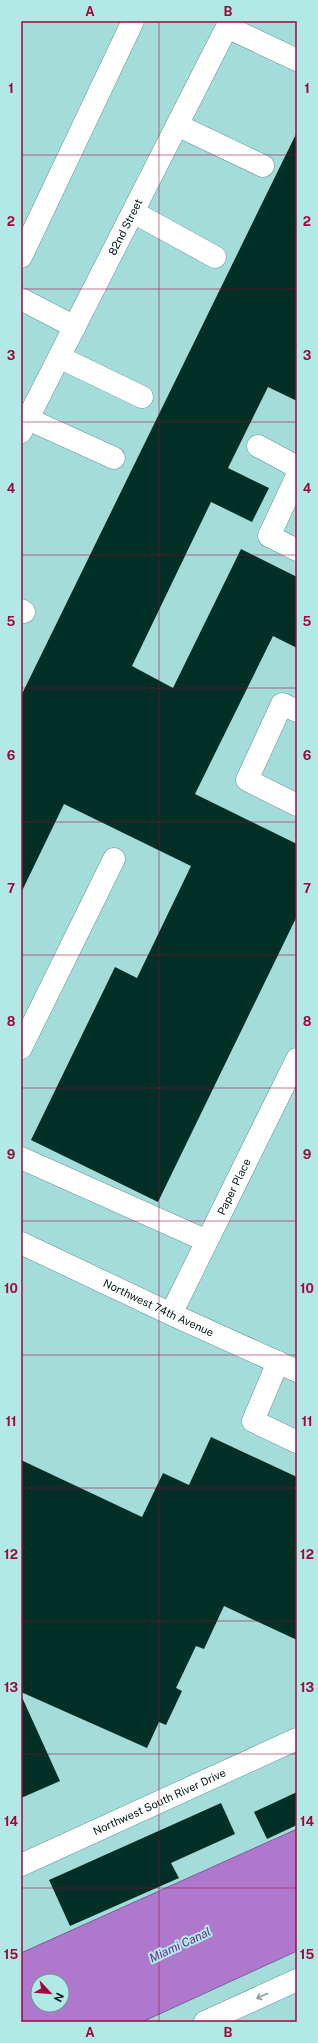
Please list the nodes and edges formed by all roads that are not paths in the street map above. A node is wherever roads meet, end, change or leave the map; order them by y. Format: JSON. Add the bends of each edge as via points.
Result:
{"nodes":[{"id":1,"x":133,"y":21,"type":"edge"},
{"id":2,"x":228,"y":24,"type":"edge"},
{"id":3,"x":297,"y":60,"type":"edge"},
{"id":4,"x":177,"y":125,"type":"junction"},
{"id":5,"x":263,"y":166,"type":"dead end"},
{"id":6,"x":133,"y":212,"type":"junction"},
{"id":7,"x":21,"y":256,"type":"edge"},
{"id":8,"x":215,"y":257,"type":"dead end"},
{"id":9,"x":21,"y":299,"type":"edge"},
{"id":10,"x":75,"y":327,"type":"junction"},
{"id":11,"x":59,"y":357,"type":"junction"},
{"id":12,"x":142,"y":397,"type":"dead end"},
{"id":13,"x":24,"y":425,"type":"edge"},
{"id":14,"x":258,"y":446,"type":"dead end"},
{"id":15,"x":114,"y":458,"type":"dead end"},
{"id":16,"x":297,"y":467,"type":"edge"},
{"id":17,"x":297,"y":476,"type":"edge"},
{"id":18,"x":297,"y":550,"type":"edge"},
{"id":19,"x":297,"y":711,"type":"edge"},
{"id":20,"x":297,"y":804,"type":"edge"},
{"id":21,"x":114,"y":859,"type":"dead end"},
{"id":22,"x":21,"y":1048,"type":"edge"},
{"id":23,"x":297,"y":1059,"type":"edge"},
{"id":24,"x":21,"y":1158,"type":"edge"},
{"id":25,"x":207,"y":1240,"type":"junction"},
{"id":26,"x":21,"y":1243,"type":"edge"},
{"id":27,"x":171,"y":1314,"type":"junction"},
{"id":28,"x":288,"y":1366,"type":"edge"},
{"id":29,"x":297,"y":1442,"type":"edge"},
{"id":30,"x":297,"y":1739,"type":"edge"},
{"id":31,"x":21,"y":1865,"type":"edge"},
{"id":32,"x":297,"y":1980,"type":"edge"},
{"id":33,"x":205,"y":2022,"type":"edge"}],
"edges":[{"from":1,"to":7,"type":"main road"},
{"from":2,"to":3,"type":"main road"},
{"from":2,"to":4,"type":"main road","name":"82nd Street"},
{"from":4,"to":5,"type":"main road"},
{"from":4,"to":6,"type":"main road","name":"82nd Street"},
{"from":6,"to":8,"type":"main road"},
{"from":6,"to":10,"type":"main road","name":"82nd Street"},
{"from":9,"to":10,"type":"main road"},
{"from":10,"to":11,"type":"main road","name":"82nd Street"},
{"from":11,"to":12,"type":"main road"},
{"from":11,"to":13,"type":"main road","name":"82nd Street"},
{"from":13,"to":15,"type":"main road"},
{"from":14,"to":16,"type":"main road"},
{"from":17,"to":18,"type":"main road","via":[[269,536]]},
{"from":19,"to":20,"type":"main road","via":[[282,704],[247,780]]},
{"from":21,"to":22,"type":"main road"},
{"from":23,"to":25,"type":"main road","name":"Paper Place"},
{"from":24,"to":25,"type":"main road"},
{"from":25,"to":27,"type":"main road","name":"Paper Place"},
{"from":26,"to":27,"type":"main road","name":"Northwest 74th Avenue"},
{"from":27,"to":28,"type":"main road","name":"Northwest 74th Avenue"},
{"from":28,"to":29,"type":"main road","via":[[253,1421]]},
{"from":30,"to":31,"type":"main road","name":"Northwest South River Drive"},
{"from":32,"to":33,"type":"main road","one_way":true}]}
